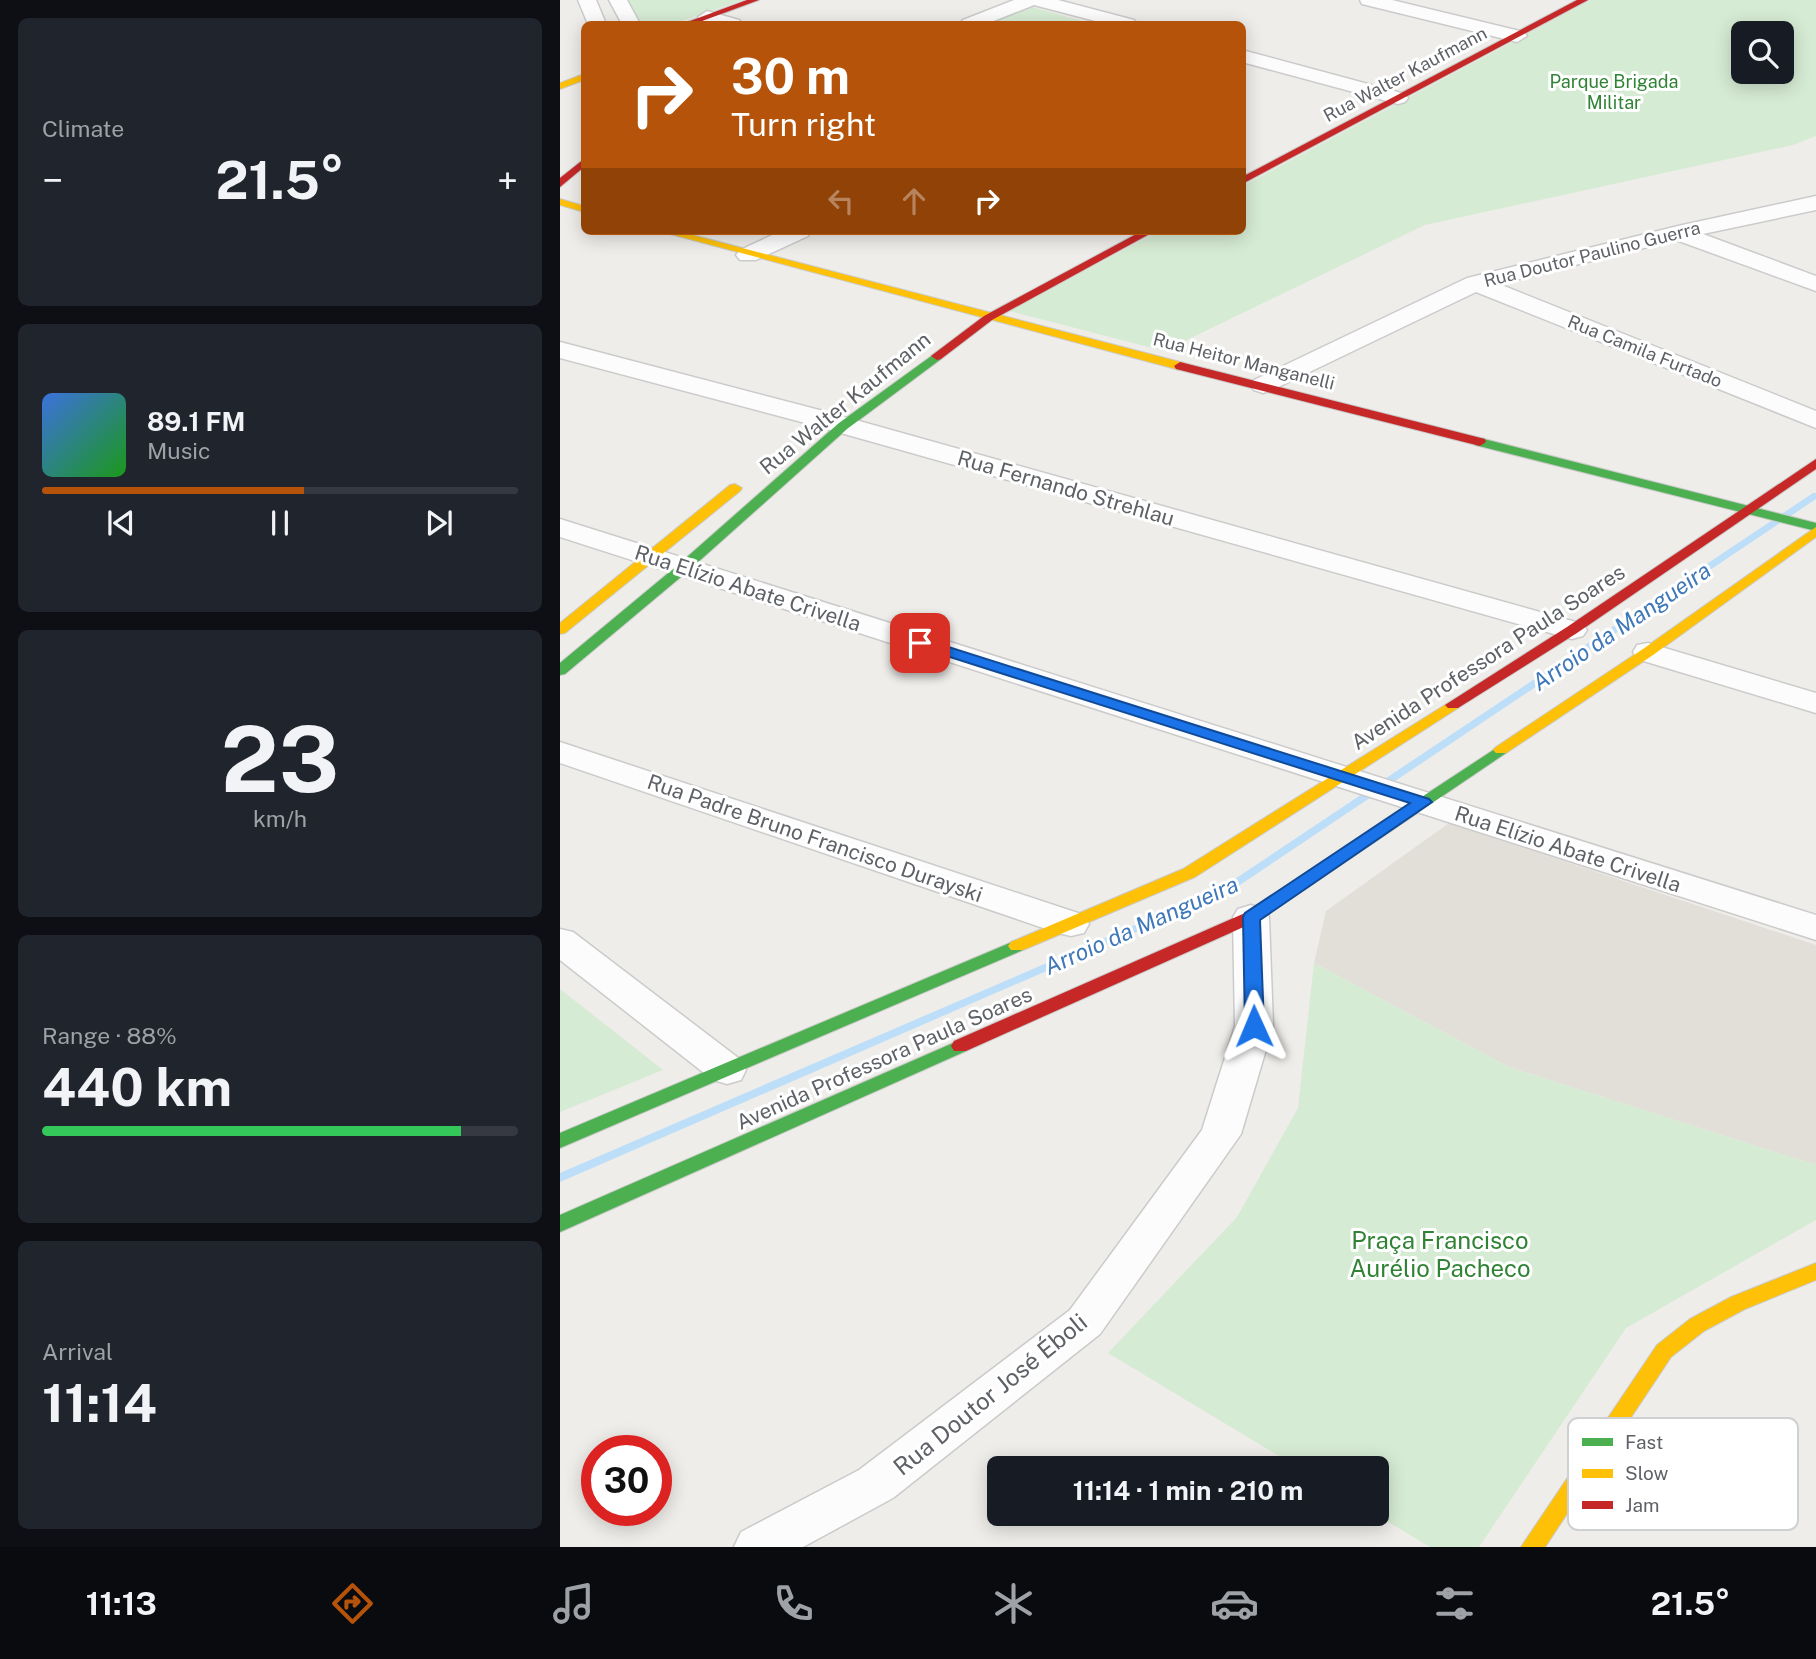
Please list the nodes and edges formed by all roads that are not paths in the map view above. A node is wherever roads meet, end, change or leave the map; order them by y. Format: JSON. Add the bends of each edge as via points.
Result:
{"nodes":[{"id":1,"x":587,"y":0,"type":"edge"},
{"id":2,"x":618,"y":0,"type":"edge"},
{"id":3,"x":755,"y":0,"type":"edge"},
{"id":4,"x":1030,"y":0,"type":"edge"},
{"id":5,"x":1037,"y":0,"type":"edge"},
{"id":6,"x":1369,"y":0,"type":"edge"},
{"id":7,"x":1555,"y":0,"type":"edge"},
{"id":8,"x":1584,"y":0,"type":"edge"},
{"id":9,"x":773,"y":4,"type":"dead end"},
{"id":10,"x":596,"y":21,"type":"edge"},
{"id":11,"x":629,"y":21,"type":"edge"},
{"id":12,"x":722,"y":21,"type":"edge"},
{"id":13,"x":723,"y":21,"type":"edge"},
{"id":14,"x":978,"y":21,"type":"edge"},
{"id":15,"x":1116,"y":21,"type":"edge"},
{"id":16,"x":1496,"y":31,"type":"junction"},
{"id":17,"x":1517,"y":36,"type":"junction"},
{"id":18,"x":1246,"y":57,"type":"edge"},
{"id":19,"x":581,"y":64,"type":"edge"},
{"id":20,"x":560,"y":72,"type":"edge"},
{"id":21,"x":581,"y":78,"type":"edge"},
{"id":22,"x":560,"y":86,"type":"edge"},
{"id":23,"x":1375,"y":92,"type":"junction"},
{"id":24,"x":1398,"y":98,"type":"junction"},
{"id":25,"x":1246,"y":161,"type":"edge"},
{"id":26,"x":581,"y":165,"type":"edge"},
{"id":27,"x":1246,"y":179,"type":"edge"},
{"id":28,"x":560,"y":184,"type":"edge"},
{"id":29,"x":1816,"y":203,"type":"edge"},
{"id":30,"x":1678,"y":233,"type":"junction"},
{"id":31,"x":678,"y":235,"type":"edge"},
{"id":32,"x":791,"y":235,"type":"edge"},
{"id":33,"x":1109,"y":235,"type":"edge"},
{"id":34,"x":1143,"y":235,"type":"edge"},
{"id":35,"x":748,"y":255,"type":"junction"},
{"id":36,"x":1475,"y":283,"type":"junction"},
{"id":37,"x":1816,"y":284,"type":"edge"},
{"id":38,"x":959,"y":316,"type":"junction"},
{"id":39,"x":988,"y":318,"type":"junction"},
{"id":40,"x":560,"y":350,"type":"edge"},
{"id":41,"x":1263,"y":385,"type":"junction"},
{"id":42,"x":827,"y":418,"type":"junction"},
{"id":43,"x":1816,"y":420,"type":"edge"},
{"id":44,"x":1816,"y":463,"type":"edge"},
{"id":45,"x":745,"y":479,"type":"dead end"},
{"id":46,"x":1746,"y":509,"type":"junction"},
{"id":47,"x":560,"y":528,"type":"edge"},
{"id":48,"x":1816,"y":529,"type":"edge"},
{"id":49,"x":651,"y":558,"type":"junction"},
{"id":50,"x":683,"y":568,"type":"junction"},
{"id":51,"x":560,"y":630,"type":"edge"},
{"id":52,"x":1572,"y":630,"type":"junction"},
{"id":53,"x":1648,"y":652,"type":"junction"},
{"id":54,"x":560,"y":671,"type":"edge"},
{"id":55,"x":1816,"y":703,"type":"edge"},
{"id":56,"x":560,"y":752,"type":"edge"},
{"id":57,"x":1383,"y":789,"type":"junction"},
{"id":58,"x":1251,"y":917,"type":"junction"},
{"id":59,"x":1071,"y":924,"type":"junction"},
{"id":60,"x":1816,"y":928,"type":"edge"},
{"id":61,"x":560,"y":941,"type":"edge"},
{"id":62,"x":727,"y":1070,"type":"junction"},
{"id":63,"x":560,"y":1142,"type":"edge"},
{"id":64,"x":560,"y":1224,"type":"edge"},
{"id":65,"x":1816,"y":1271,"type":"edge"},
{"id":66,"x":1619,"y":1418,"type":"edge"},
{"id":67,"x":1568,"y":1494,"type":"edge"},
{"id":68,"x":758,"y":1547,"type":"edge"},
{"id":69,"x":1532,"y":1547,"type":"edge"}],
"edges":[{"from":1,"to":10,"type":"street"},
{"from":2,"to":11,"type":"street"},
{"from":3,"to":12,"type":"street"},
{"from":4,"to":14,"type":"street"},
{"from":5,"to":15,"type":"street"},
{"from":6,"to":16,"type":"street"},
{"from":7,"to":16,"type":"street","name":"Rua Walter Kaufmann"},
{"from":8,"to":17,"type":"street","name":"Rua Walter Kaufmann"},
{"from":9,"to":13,"type":"street"},
{"from":16,"to":17,"type":"street"},
{"from":16,"to":23,"type":"street","name":"Rua Walter Kaufmann"},
{"from":17,"to":24,"type":"street","name":"Rua Walter Kaufmann"},
{"from":18,"to":23,"type":"street"},
{"from":19,"to":20,"type":"street"},
{"from":21,"to":22,"type":"street"},
{"from":23,"to":24,"type":"street"},
{"from":23,"to":25,"type":"street","name":"Rua Walter Kaufmann"},
{"from":24,"to":27,"type":"street","name":"Rua Walter Kaufmann"},
{"from":26,"to":28,"type":"street"},
{"from":29,"to":30,"type":"street","name":"Rua Doutor Paulino Guerra"},
{"from":30,"to":36,"type":"street","name":"Rua Doutor Paulino Guerra"},
{"from":30,"to":37,"type":"street"},
{"from":31,"to":35,"type":"street","name":"Rua Heitor Manganelli"},
{"from":32,"to":35,"type":"street"},
{"from":33,"to":38,"type":"street"},
{"from":34,"to":39,"type":"street","name":"Rua Walter Kaufmann"},
{"from":35,"to":38,"type":"street","name":"Rua Heitor Manganelli"},
{"from":36,"to":41,"type":"street","name":"Rua Doutor Paulino Guerra"},
{"from":36,"to":43,"type":"street","name":"Rua Camila Furtado"},
{"from":38,"to":39,"type":"street","name":"Rua Heitor Manganelli"},
{"from":39,"to":41,"type":"street","name":"Rua Heitor Manganelli"},
{"from":39,"to":42,"type":"street","name":"Rua Walter Kaufmann"},
{"from":40,"to":42,"type":"street","name":"Rua Fernando Strehlau"},
{"from":41,"to":46,"type":"street","name":"Rua Heitor Manganelli"},
{"from":42,"to":50,"type":"street","name":"Rua Walter Kaufmann"},
{"from":42,"to":52,"type":"street","name":"Rua Fernando Strehlau"},
{"from":44,"to":46,"type":"street","name":"Avenida Professora Paula Soares"},
{"from":45,"to":49,"type":"street","name":"Rua Walter Kaufmann"},
{"from":46,"to":48,"type":"street","name":"Rua Heitor Manganelli"},
{"from":46,"to":52,"type":"street","name":"Avenida Professora Paula Soares"},
{"from":47,"to":49,"type":"street","name":"Rua Elízio Abate Crivella"},
{"from":48,"to":53,"type":"street","name":"Avenida Professora Paula Soares"},
{"from":49,"to":50,"type":"street","name":"Rua Elízio Abate Crivella"},
{"from":49,"to":51,"type":"street","name":"Rua Walter Kaufmann"},
{"from":50,"to":54,"type":"street","name":"Rua Walter Kaufmann"},
{"from":50,"to":57,"type":"street","name":"Rua Elízio Abate Crivella"},
{"from":52,"to":57,"type":"street","name":"Avenida Professora Paula Soares"},
{"from":53,"to":55,"type":"street"},
{"from":53,"to":57,"type":"street","name":"Avenida Professora Paula Soares"},
{"from":56,"to":59,"type":"street","name":"Rua Padre Bruno Francisco Durayski"},
{"from":57,"to":58,"type":"street","name":"Avenida Professora Paula Soares"},
{"from":57,"to":59,"type":"street","name":"Avenida Professora Paula Soares"},
{"from":57,"to":60,"type":"street","name":"Rua Elízio Abate Crivella"},
{"from":58,"to":64,"type":"street","name":"Avenida Professora Paula Soares"},
{"from":58,"to":68,"type":"street","name":"Rua Doutor José Éboli","via":[[1254,1026],[1221,1134],[1085,1322],[876,1484]]},
{"from":59,"to":62,"type":"street","name":"Avenida Professora Paula Soares"},
{"from":61,"to":62,"type":"street"},
{"from":62,"to":63,"type":"street","name":"Avenida Professora Paula Soares"},
{"from":65,"to":66,"type":"street","via":[[1697,1325],[1664,1351]]},
{"from":67,"to":69,"type":"street"}]}
